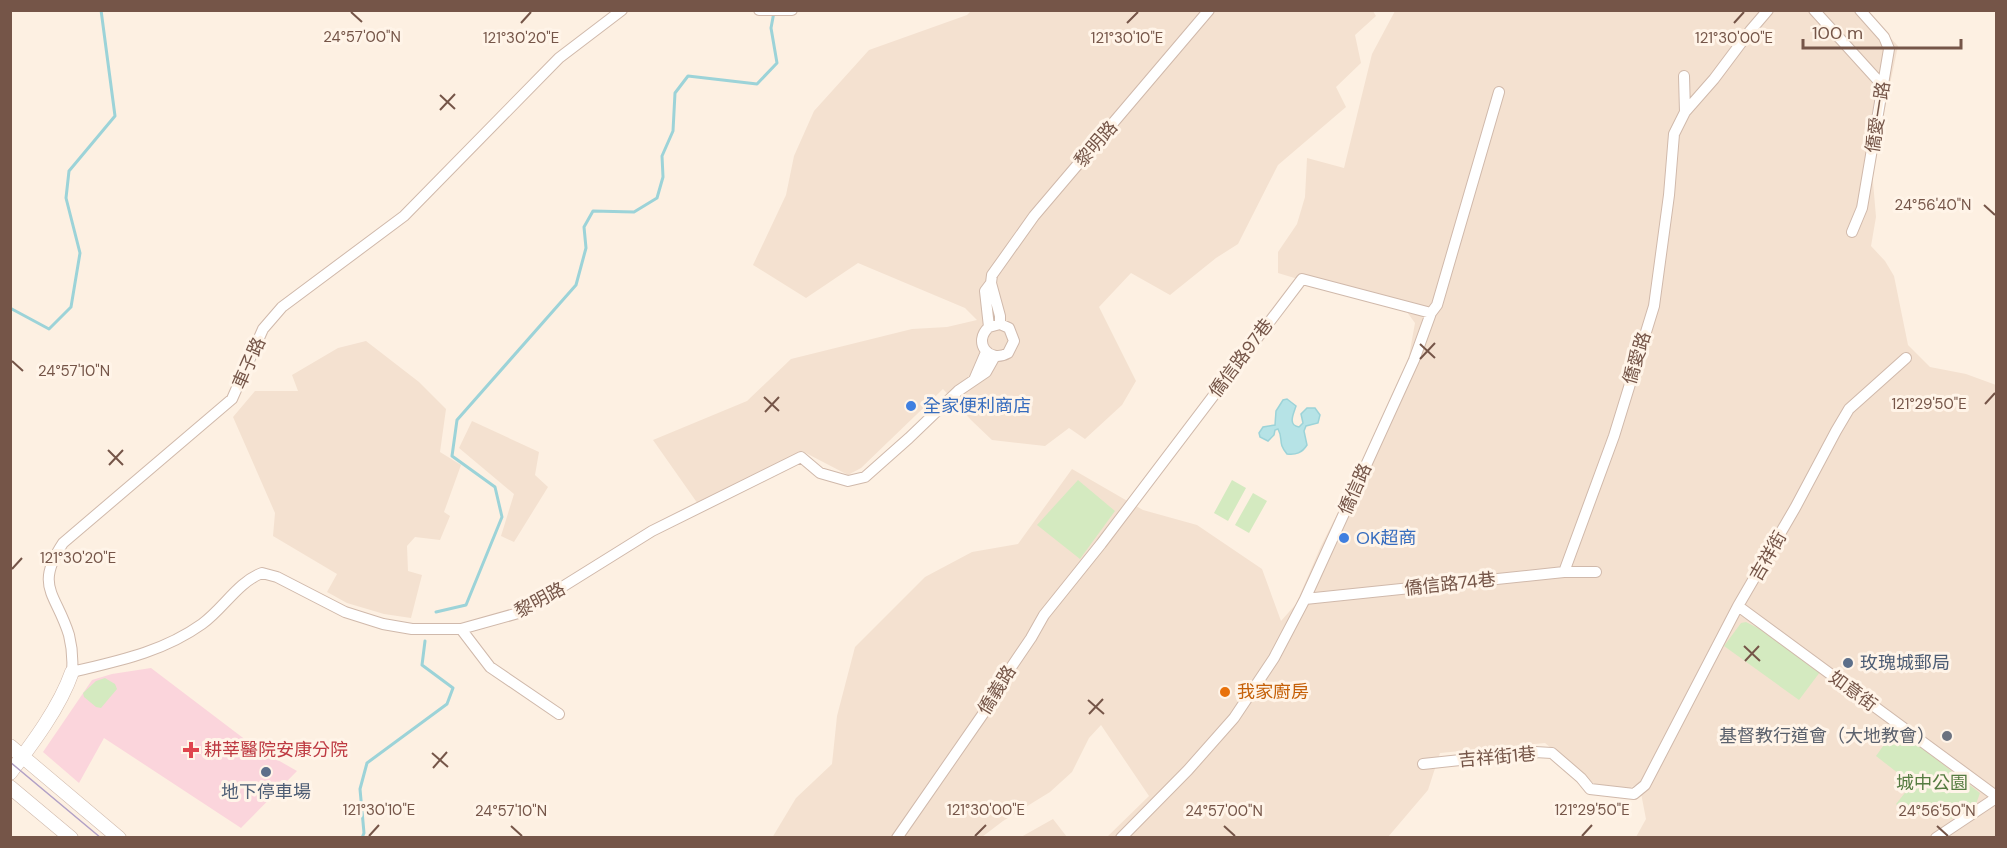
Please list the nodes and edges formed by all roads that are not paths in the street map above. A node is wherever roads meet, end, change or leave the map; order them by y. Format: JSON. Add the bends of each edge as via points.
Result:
{"nodes":[{"id":1,"x":622,"y":10,"type":"edge"},
{"id":2,"x":759,"y":10,"type":"edge"},
{"id":3,"x":1209,"y":10,"type":"edge"},
{"id":4,"x":1768,"y":10,"type":"edge"},
{"id":5,"x":1814,"y":10,"type":"edge"},
{"id":6,"x":1860,"y":10,"type":"edge"},
{"id":7,"x":791,"y":11,"type":"edge"},
{"id":8,"x":1683,"y":76,"type":"dead end"},
{"id":9,"x":1883,"y":86,"type":"junction"},
{"id":10,"x":1499,"y":92,"type":"dead end"},
{"id":11,"x":1685,"y":112,"type":"junction"},
{"id":12,"x":1852,"y":231,"type":"dead end"},
{"id":13,"x":991,"y":283,"type":"junction"},
{"id":14,"x":1431,"y":313,"type":"junction"},
{"id":15,"x":1000,"y":324,"type":"junction"},
{"id":16,"x":989,"y":327,"type":"junction"},
{"id":17,"x":991,"y":354,"type":"junction"},
{"id":18,"x":1906,"y":358,"type":"dead end"},
{"id":19,"x":1101,"y":544,"type":"joint"},
{"id":20,"x":1563,"y":572,"type":"junction"},
{"id":21,"x":1596,"y":572,"type":"dead end"},
{"id":22,"x":1305,"y":599,"type":"junction"},
{"id":23,"x":1738,"y":606,"type":"junction"},
{"id":24,"x":461,"y":629,"type":"junction"},
{"id":25,"x":72,"y":672,"type":"junction"},
{"id":26,"x":559,"y":714,"type":"dead end"},
{"id":27,"x":10,"y":746,"type":"edge"},
{"id":28,"x":23,"y":756,"type":"junction"},
{"id":29,"x":1424,"y":764,"type":"dead end"},
{"id":30,"x":1653,"y":771,"type":"joint"},
{"id":31,"x":10,"y":774,"type":"edge"},
{"id":32,"x":10,"y":787,"type":"edge"},
{"id":33,"x":1996,"y":797,"type":"edge"},
{"id":34,"x":71,"y":837,"type":"edge"},
{"id":35,"x":119,"y":837,"type":"edge"},
{"id":36,"x":897,"y":837,"type":"edge"},
{"id":37,"x":1121,"y":837,"type":"edge"},
{"id":38,"x":1936,"y":837,"type":"edge"}],
"edges":[{"from":1,"to":25,"type":"street","name":"車子路","via":[[559,57],[404,216],[282,307],[263,329],[232,399],[63,543],[49,568],[48,581],[69,635]]},
{"from":2,"to":7,"type":"street"},
{"from":3,"to":13,"type":"street","name":"黎明路","via":[[1034,216],[992,274]]},
{"from":4,"to":11,"type":"street"},
{"from":5,"to":9,"type":"street"},
{"from":6,"to":9,"type":"street","name":"僑愛一路","via":[[1884,37],[1889,49]]},
{"from":8,"to":11,"type":"street"},
{"from":9,"to":12,"type":"street","name":"僑愛一路","via":[[1862,208]]},
{"from":10,"to":14,"type":"street","name":"僑信路","via":[[1437,305]]},
{"from":11,"to":20,"type":"street","name":"僑愛路","via":[[1674,134],[1654,306],[1614,436]]},
{"from":13,"to":15,"type":"street","name":"黎明路"},
{"from":13,"to":16,"type":"street","name":"黎明路","via":[[985,291]]},
{"from":14,"to":19,"type":"street","name":"僑信路97巷","via":[[1302,279]]},
{"from":14,"to":22,"type":"street","name":"僑信路","via":[[1414,360]]},
{"from":15,"to":16,"type":"street"},
{"from":15,"to":17,"type":"street","name":"黎明路","via":[[1011,332],[1013,345],[1008,353]]},
{"from":16,"to":17,"type":"street","name":"黎明路","via":[[981,342]]},
{"from":17,"to":24,"type":"street","name":"黎明路","via":[[974,380],[865,477],[848,481],[820,473],[801,457],[652,531],[522,612]]},
{"from":18,"to":23,"type":"street","name":"吉祥街","via":[[1849,409]]},
{"from":19,"to":36,"type":"street","name":"僑義路","via":[[1044,615],[992,701]]},
{"from":20,"to":21,"type":"street","name":"僑信路74巷"},
{"from":20,"to":22,"type":"street","name":"僑信路74巷"},
{"from":22,"to":37,"type":"street","name":"僑信路","via":[[1274,658],[1234,718]]},
{"from":23,"to":30,"type":"street","name":"吉祥街"},
{"from":23,"to":33,"type":"street","name":"如意街"},
{"from":24,"to":25,"type":"street","name":"黎明路","via":[[412,629],[383,624],[345,612],[262,573],[249,580],[204,623],[177,639],[143,655]]},
{"from":24,"to":26,"type":"street","via":[[490,667]]},
{"from":25,"to":28,"type":"street"},
{"from":27,"to":28,"type":"street"},
{"from":28,"to":31,"type":"street"},
{"from":28,"to":35,"type":"street"},
{"from":29,"to":30,"type":"street","name":"吉祥街1巷","via":[[1552,753],[1590,789],[1634,794]]},
{"from":32,"to":34,"type":"street"},
{"from":33,"to":38,"type":"street"}]}
